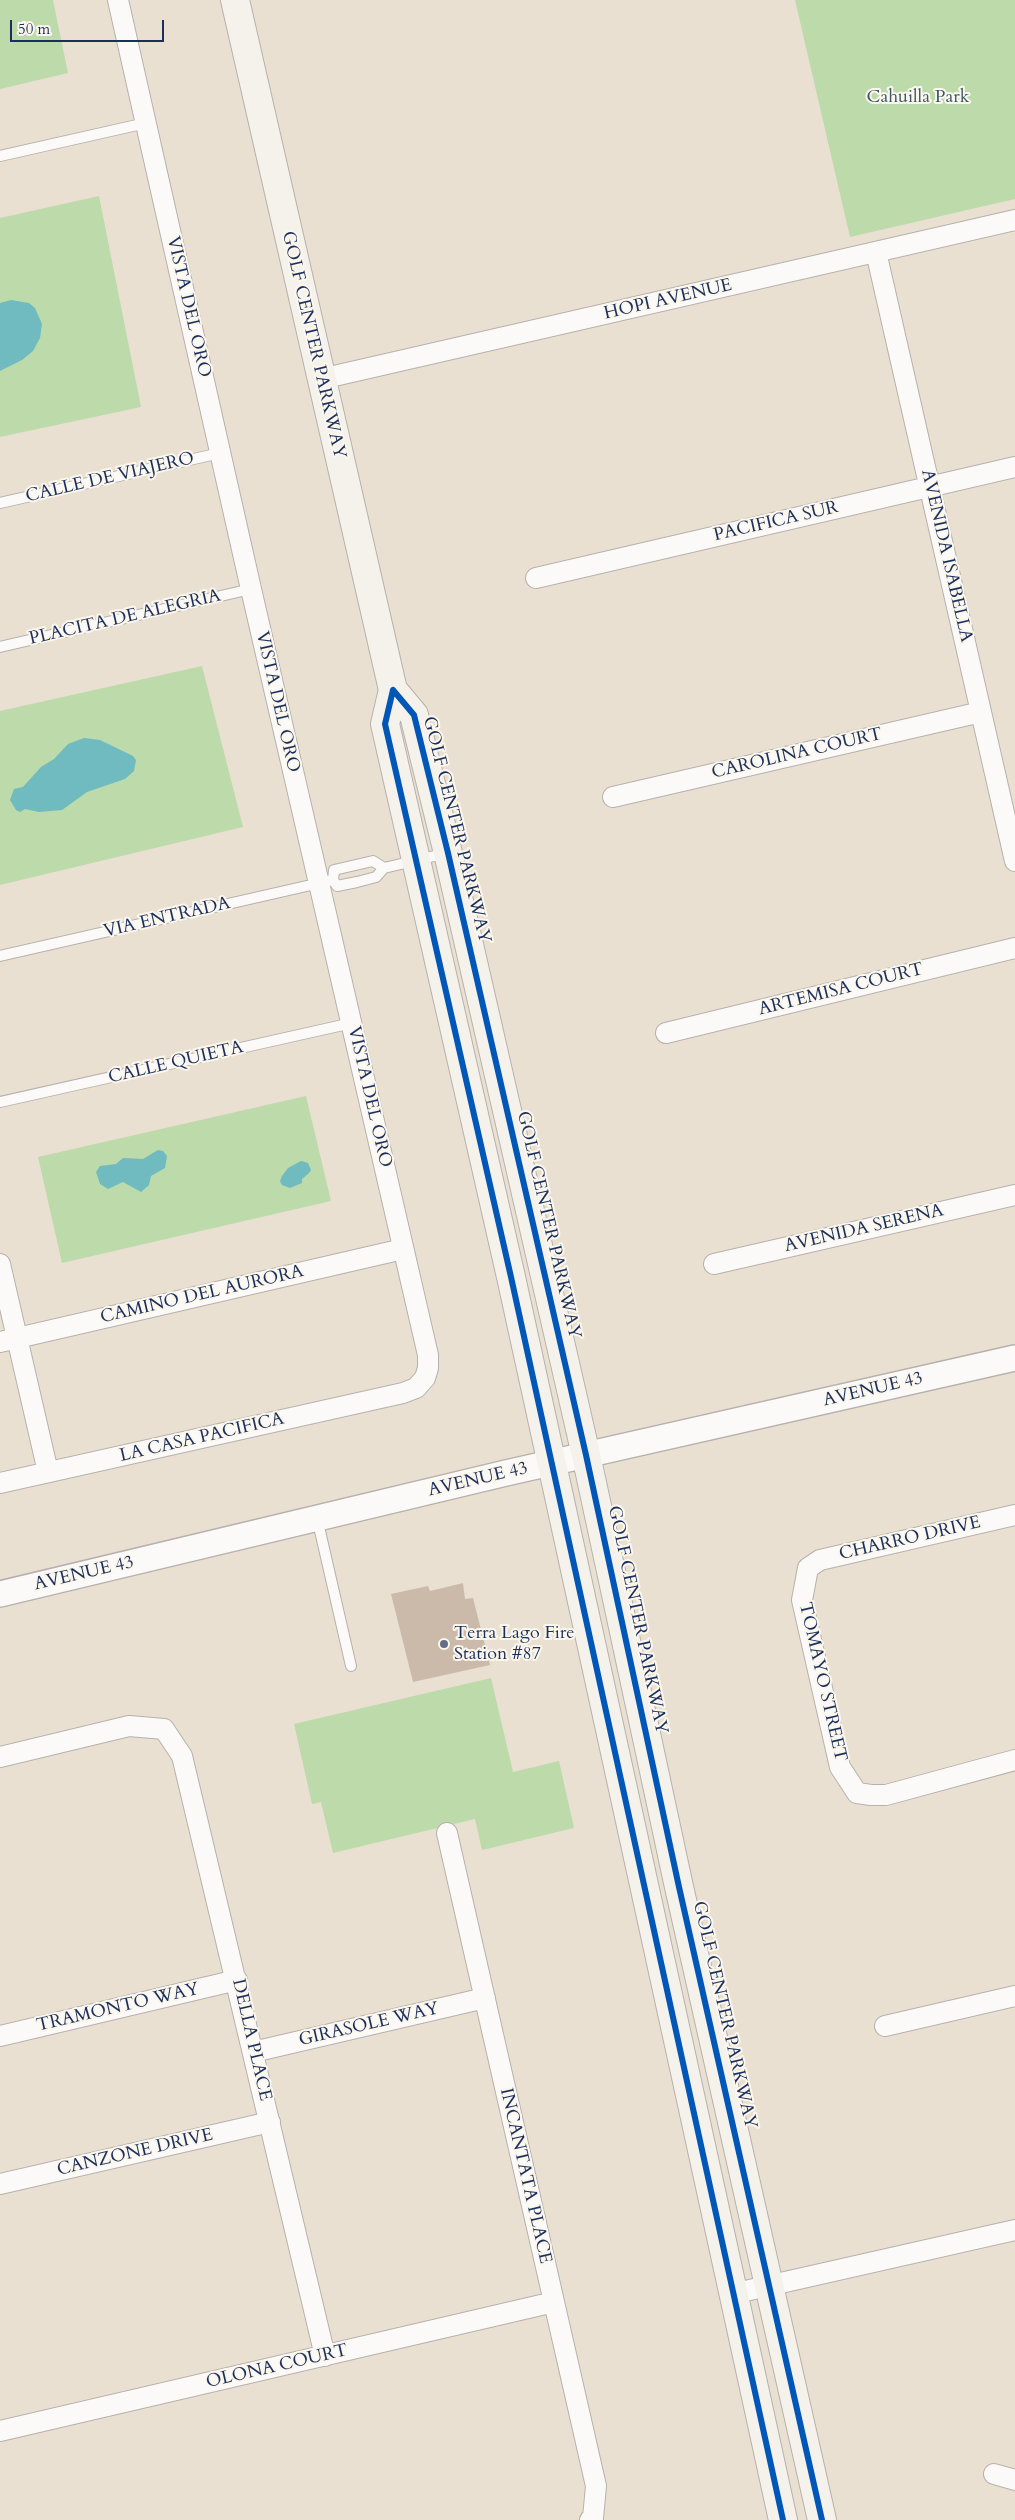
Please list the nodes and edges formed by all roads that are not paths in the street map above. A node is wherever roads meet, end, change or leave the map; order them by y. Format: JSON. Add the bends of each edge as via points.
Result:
{"nodes":[{"id":1,"x":118,"y":0,"type":"edge"},
{"id":2,"x":234,"y":0,"type":"edge"},
{"id":3,"x":146,"y":123,"type":"junction"},
{"id":4,"x":0,"y":156,"type":"edge"},
{"id":5,"x":1015,"y":220,"type":"edge"},
{"id":6,"x":876,"y":252,"type":"junction"},
{"id":7,"x":321,"y":379,"type":"junction"},
{"id":8,"x":220,"y":453,"type":"junction"},
{"id":9,"x":1015,"y":466,"type":"edge"},
{"id":10,"x":930,"y":487,"type":"junction"},
{"id":11,"x":0,"y":503,"type":"edge"},
{"id":12,"x":536,"y":578,"type":"dead end"},
{"id":13,"x":251,"y":589,"type":"junction"},
{"id":14,"x":0,"y":647,"type":"edge"},
{"id":15,"x":393,"y":690,"type":"junction"},
{"id":16,"x":981,"y":712,"type":"junction"},
{"id":17,"x":614,"y":797,"type":"dead end"},
{"id":18,"x":448,"y":853,"type":"junction"},
{"id":19,"x":417,"y":860,"type":"junction"},
{"id":20,"x":1015,"y":861,"type":"edge"},
{"id":21,"x":384,"y":868,"type":"junction"},
{"id":22,"x":326,"y":882,"type":"junction"},
{"id":23,"x":1015,"y":948,"type":"edge"},
{"id":24,"x":0,"y":956,"type":"edge"},
{"id":25,"x":352,"y":1023,"type":"junction"},
{"id":26,"x":666,"y":1033,"type":"dead end"},
{"id":27,"x":0,"y":1102,"type":"edge"},
{"id":28,"x":1015,"y":1195,"type":"edge"},
{"id":29,"x":403,"y":1249,"type":"junction"},
{"id":30,"x":0,"y":1264,"type":"edge"},
{"id":31,"x":714,"y":1264,"type":"dead end"},
{"id":32,"x":8,"y":1340,"type":"edge"},
{"id":33,"x":1015,"y":1358,"type":"edge"},
{"id":34,"x":403,"y":1393,"type":"joint"},
{"id":35,"x":586,"y":1455,"type":"junction"},
{"id":36,"x":551,"y":1463,"type":"junction"},
{"id":37,"x":48,"y":1472,"type":"junction"},
{"id":38,"x":0,"y":1483,"type":"edge"},
{"id":39,"x":1015,"y":1516,"type":"edge"},
{"id":40,"x":317,"y":1518,"type":"junction"},
{"id":41,"x":808,"y":1568,"type":"joint"},
{"id":42,"x":0,"y":1594,"type":"edge"},
{"id":43,"x":351,"y":1666,"type":"dead end"},
{"id":44,"x":0,"y":1757,"type":"edge"},
{"id":45,"x":1015,"y":1760,"type":"edge"},
{"id":46,"x":447,"y":1833,"type":"dead end"},
{"id":47,"x":237,"y":1980,"type":"junction"},
{"id":48,"x":1015,"y":1996,"type":"edge"},
{"id":49,"x":485,"y":1998,"type":"junction"},
{"id":50,"x":885,"y":2026,"type":"dead end"},
{"id":51,"x":0,"y":2036,"type":"edge"},
{"id":52,"x":253,"y":2052,"type":"junction"},
{"id":53,"x":270,"y":2122,"type":"junction"},
{"id":54,"x":0,"y":2184,"type":"edge"},
{"id":55,"x":1015,"y":2230,"type":"edge"},
{"id":56,"x":770,"y":2286,"type":"junction"},
{"id":57,"x":732,"y":2294,"type":"junction"},
{"id":58,"x":554,"y":2302,"type":"junction"},
{"id":59,"x":325,"y":2356,"type":"junction"},
{"id":60,"x":0,"y":2431,"type":"edge"},
{"id":61,"x":994,"y":2474,"type":"dead end"},
{"id":62,"x":1015,"y":2480,"type":"edge"},
{"id":63,"x":591,"y":2519,"type":"edge"},
{"id":64,"x":783,"y":2520,"type":"edge"},
{"id":65,"x":822,"y":2520,"type":"edge"}],
"edges":[{"from":1,"to":3,"type":"street","name":"VISTA DEL ORO"},
{"from":2,"to":7,"type":"main road","name":"GOLF CENTER PARKWAY"},
{"from":3,"to":4,"type":"lane"},
{"from":3,"to":8,"type":"street","name":"VISTA DEL ORO"},
{"from":5,"to":6,"type":"street","name":"HOPI AVENUE"},
{"from":6,"to":7,"type":"street","name":"HOPI AVENUE"},
{"from":6,"to":10,"type":"street","name":"AVENIDA ISABELLA"},
{"from":7,"to":15,"type":"main road","name":"GOLF CENTER PARKWAY"},
{"from":8,"to":11,"type":"lane","name":"CALLE DE VIAJERO"},
{"from":8,"to":13,"type":"street","name":"VISTA DEL ORO"},
{"from":9,"to":10,"type":"street","name":"PACIFICA SUR"},
{"from":10,"to":12,"type":"street","name":"PACIFICA SUR"},
{"from":10,"to":16,"type":"street","name":"AVENIDA ISABELLA"},
{"from":13,"to":14,"type":"lane","name":"PLACITA DE ALEGRIA"},
{"from":13,"to":22,"type":"street","name":"VISTA DEL ORO"},
{"from":15,"to":18,"type":"main road","name":"GOLF CENTER PARKWAY","via":[[414,715]]},
{"from":15,"to":19,"type":"main road","name":"GOLF CENTER PARKWAY","via":[[386,724]]},
{"from":16,"to":17,"type":"street","name":"CAROLINA COURT"},
{"from":16,"to":20,"type":"street","name":"AVENIDA ISABELLA"},
{"from":18,"to":19,"type":"lane","name":"VIA ENTRADA"},
{"from":18,"to":35,"type":"main road","name":"GOLF CENTER PARKWAY"},
{"from":19,"to":21,"type":"lane","name":"VIA ENTRADA"},
{"from":19,"to":36,"type":"main road","name":"GOLF CENTER PARKWAY"},
{"from":21,"to":22,"type":"lane","name":"VIA ENTRADA","via":[[376,877],[347,884],[337,886]]},
{"from":21,"to":22,"type":"lane","name":"VIA ENTRADA","via":[[373,861],[334,870]]},
{"from":22,"to":24,"type":"lane","name":"VIA ENTRADA"},
{"from":22,"to":25,"type":"street","name":"VISTA DEL ORO"},
{"from":23,"to":26,"type":"street","name":"ARTEMISA COURT"},
{"from":25,"to":27,"type":"lane","name":"CALLE QUIETA"},
{"from":25,"to":29,"type":"street","name":"VISTA DEL ORO"},
{"from":28,"to":31,"type":"street","name":"AVENIDA SERENA"},
{"from":29,"to":32,"type":"street","name":"CAMINO DEL AURORA"},
{"from":29,"to":34,"type":"street","name":"VISTA DEL ORO","via":[[428,1355],[428,1368],[416,1388]]},
{"from":30,"to":32,"type":"street"},
{"from":32,"to":37,"type":"street"},
{"from":33,"to":35,"type":"street","name":"AVENUE 43"},
{"from":34,"to":37,"type":"street","name":"LA CASA PACIFICA"},
{"from":35,"to":36,"type":"street","name":"AVENUE 43"},
{"from":35,"to":56,"type":"main road","name":"GOLF CENTER PARKWAY","via":[[681,1897]]},
{"from":36,"to":40,"type":"street","name":"AVENUE 43"},
{"from":36,"to":57,"type":"main road","name":"GOLF CENTER PARKWAY"},
{"from":37,"to":38,"type":"street","name":"LA CASA PACIFICA"},
{"from":39,"to":41,"type":"street","name":"CHARRO DRIVE","via":[[820,1560]]},
{"from":40,"to":42,"type":"street","name":"AVENUE 43"},
{"from":40,"to":43,"type":"lane"},
{"from":41,"to":45,"type":"street","name":"TOMAYO STREET","via":[[802,1600],[840,1767],[857,1793],[871,1796],[886,1794]]},
{"from":44,"to":47,"type":"street","name":"DELLA PLACE","via":[[129,1726],[164,1729],[182,1756]]},
{"from":46,"to":49,"type":"street","name":"INCANTATA PLACE"},
{"from":47,"to":51,"type":"street","name":"TRAMONTO WAY"},
{"from":47,"to":52,"type":"street","name":"DELLA PLACE"},
{"from":48,"to":50,"type":"street"},
{"from":49,"to":52,"type":"street","name":"GIRASOLE WAY"},
{"from":49,"to":58,"type":"street","name":"INCANTATA PLACE"},
{"from":52,"to":53,"type":"street","name":"DELLA PLACE"},
{"from":53,"to":54,"type":"street","name":"CANZONE DRIVE"},
{"from":53,"to":59,"type":"street","name":"DELLA PLACE"},
{"from":55,"to":56,"type":"street"},
{"from":56,"to":57,"type":"street"},
{"from":56,"to":65,"type":"main road","name":"GOLF CENTER PARKWAY"},
{"from":57,"to":64,"type":"main road","name":"GOLF CENTER PARKWAY"},
{"from":58,"to":59,"type":"street","name":"OLONA COURT"},
{"from":58,"to":63,"type":"street","name":"INCANTATA PLACE","via":[[596,2486]]},
{"from":59,"to":60,"type":"street","name":"OLONA COURT"},
{"from":61,"to":62,"type":"street"}]}
